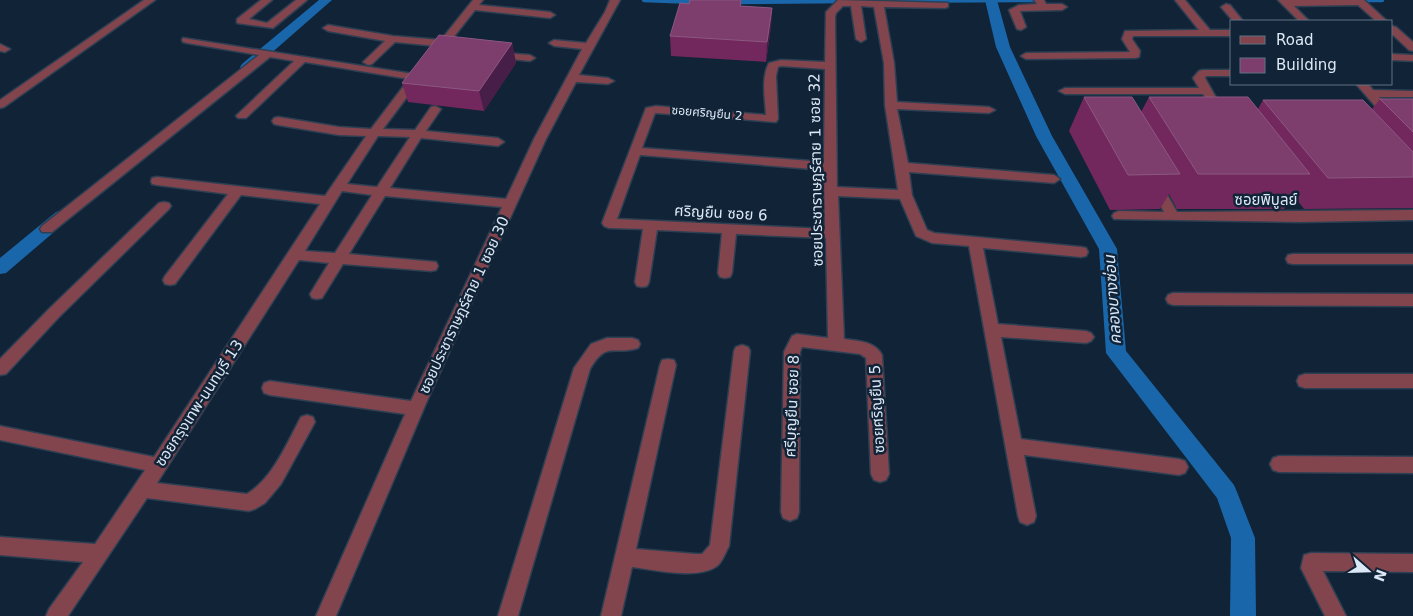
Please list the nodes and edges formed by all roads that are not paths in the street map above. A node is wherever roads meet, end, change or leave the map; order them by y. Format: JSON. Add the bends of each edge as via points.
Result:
{"nodes":[{"id":1,"x":150,"y":0,"type":"edge"},
{"id":2,"x":267,"y":0,"type":"edge"},
{"id":3,"x":302,"y":0,"type":"edge"},
{"id":4,"x":1180,"y":0,"type":"edge"},
{"id":5,"x":614,"y":1,"type":"edge"},
{"id":6,"x":842,"y":2,"type":"edge"},
{"id":7,"x":1285,"y":2,"type":"edge"},
{"id":8,"x":1041,"y":3,"type":"edge"},
{"id":9,"x":475,"y":4,"type":"edge"},
{"id":10,"x":856,"y":4,"type":"junction"},
{"id":11,"x":879,"y":4,"type":"junction"},
{"id":12,"x":945,"y":5,"type":"dead end"},
{"id":13,"x":1062,"y":7,"type":"dead end"},
{"id":14,"x":1226,"y":7,"type":"dead end"},
{"id":15,"x":550,"y":15,"type":"dead end"},
{"id":16,"x":1237,"y":20,"type":"edge"},
{"id":17,"x":1303,"y":20,"type":"edge"},
{"id":18,"x":1381,"y":20,"type":"edge"},
{"id":19,"x":1021,"y":27,"type":"dead end"},
{"id":20,"x":328,"y":28,"type":"dead end"},
{"id":21,"x":1393,"y":30,"type":"edge"},
{"id":22,"x":1207,"y":33,"type":"junction"},
{"id":23,"x":1230,"y":33,"type":"edge"},
{"id":24,"x":393,"y":39,"type":"junction"},
{"id":25,"x":861,"y":39,"type":"dead end"},
{"id":26,"x":187,"y":40,"type":"dead end"},
{"id":27,"x":554,"y":42,"type":"dead end"},
{"id":28,"x":589,"y":46,"type":"junction"},
{"id":29,"x":443,"y":47,"type":"junction"},
{"id":30,"x":1413,"y":48,"type":"edge"},
{"id":31,"x":263,"y":53,"type":"junction"},
{"id":32,"x":484,"y":54,"type":"edge"},
{"id":33,"x":1026,"y":56,"type":"dead end"},
{"id":34,"x":530,"y":58,"type":"dead end"},
{"id":35,"x":1393,"y":58,"type":"edge"},
{"id":36,"x":1413,"y":58,"type":"edge"},
{"id":37,"x":302,"y":59,"type":"junction"},
{"id":38,"x":368,"y":62,"type":"dead end"},
{"id":39,"x":831,"y":66,"type":"junction"},
{"id":40,"x":422,"y":69,"type":"junction"},
{"id":41,"x":1230,"y":73,"type":"edge"},
{"id":42,"x":573,"y":78,"type":"junction"},
{"id":43,"x":608,"y":81,"type":"dead end"},
{"id":44,"x":1363,"y":85,"type":"edge"},
{"id":45,"x":1065,"y":91,"type":"dead end"},
{"id":46,"x":1206,"y":91,"type":"junction"},
{"id":47,"x":1370,"y":93,"type":"junction"},
{"id":48,"x":1413,"y":94,"type":"edge"},
{"id":49,"x":0,"y":105,"type":"edge"},
{"id":50,"x":891,"y":106,"type":"junction"},
{"id":51,"x":435,"y":109,"type":"dead end"},
{"id":52,"x":1237,"y":109,"type":"edge"},
{"id":53,"x":989,"y":110,"type":"dead end"},
{"id":54,"x":1364,"y":110,"type":"edge"},
{"id":55,"x":1384,"y":110,"type":"junction"},
{"id":56,"x":242,"y":116,"type":"dead end"},
{"id":57,"x":278,"y":121,"type":"dead end"},
{"id":58,"x":375,"y":132,"type":"junction"},
{"id":59,"x":416,"y":134,"type":"junction"},
{"id":60,"x":498,"y":142,"type":"dead end"},
{"id":61,"x":1413,"y":142,"type":"edge"},
{"id":62,"x":643,"y":152,"type":"dead end"},
{"id":63,"x":830,"y":166,"type":"junction"},
{"id":64,"x":902,"y":167,"type":"junction"},
{"id":65,"x":1148,"y":173,"type":"edge"},
{"id":66,"x":1054,"y":179,"type":"dead end"},
{"id":67,"x":157,"y":181,"type":"dead end"},
{"id":68,"x":238,"y":190,"type":"junction"},
{"id":69,"x":382,"y":191,"type":"junction"},
{"id":70,"x":832,"y":191,"type":"junction"},
{"id":71,"x":334,"y":194,"type":"junction"},
{"id":72,"x":905,"y":195,"type":"junction"},
{"id":73,"x":1288,"y":201,"type":"edge"},
{"id":74,"x":510,"y":204,"type":"junction"},
{"id":75,"x":164,"y":206,"type":"dead end"},
{"id":76,"x":1413,"y":215,"type":"edge"},
{"id":77,"x":1119,"y":216,"type":"dead end"},
{"id":78,"x":1173,"y":216,"type":"junction"},
{"id":79,"x":1300,"y":217,"type":"junction"},
{"id":80,"x":609,"y":223,"type":"joint"},
{"id":81,"x":651,"y":225,"type":"junction"},
{"id":82,"x":48,"y":229,"type":"dead end"},
{"id":83,"x":728,"y":230,"type":"junction"},
{"id":84,"x":832,"y":234,"type":"junction"},
{"id":85,"x":975,"y":242,"type":"junction"},
{"id":86,"x":1081,"y":252,"type":"dead end"},
{"id":87,"x":296,"y":255,"type":"junction"},
{"id":88,"x":340,"y":258,"type":"junction"},
{"id":89,"x":1293,"y":258,"type":"dead end"},
{"id":90,"x":1413,"y":259,"type":"edge"},
{"id":91,"x":431,"y":266,"type":"dead end"},
{"id":92,"x":725,"y":273,"type":"dead end"},
{"id":93,"x":170,"y":280,"type":"dead end"},
{"id":94,"x":642,"y":282,"type":"dead end"},
{"id":95,"x":317,"y":294,"type":"dead end"},
{"id":96,"x":1173,"y":299,"type":"dead end"},
{"id":97,"x":1413,"y":300,"type":"edge"},
{"id":98,"x":993,"y":330,"type":"junction"},
{"id":99,"x":1086,"y":337,"type":"dead end"},
{"id":100,"x":632,"y":344,"type":"dead end"},
{"id":101,"x":836,"y":345,"type":"junction"},
{"id":102,"x":742,"y":351,"type":"dead end"},
{"id":103,"x":668,"y":365,"type":"dead end"},
{"id":104,"x":0,"y":369,"type":"edge"},
{"id":105,"x":1305,"y":381,"type":"dead end"},
{"id":106,"x":1413,"y":381,"type":"edge"},
{"id":107,"x":270,"y":388,"type":"dead end"},
{"id":108,"x":416,"y":409,"type":"junction"},
{"id":109,"x":307,"y":422,"type":"dead end"},
{"id":110,"x":0,"y":433,"type":"edge"},
{"id":111,"x":1014,"y":446,"type":"junction"},
{"id":112,"x":1279,"y":464,"type":"dead end"},
{"id":113,"x":1413,"y":464,"type":"edge"},
{"id":114,"x":157,"y":465,"type":"junction"},
{"id":115,"x":1179,"y":467,"type":"dead end"},
{"id":116,"x":880,"y":474,"type":"dead end"},
{"id":117,"x":142,"y":489,"type":"junction"},
{"id":118,"x":790,"y":512,"type":"dead end"},
{"id":119,"x":1027,"y":516,"type":"dead end"},
{"id":120,"x":0,"y":546,"type":"edge"},
{"id":121,"x":100,"y":554,"type":"junction"},
{"id":122,"x":625,"y":557,"type":"junction"},
{"id":123,"x":1413,"y":564,"type":"edge"},
{"id":124,"x":56,"y":616,"type":"edge"},
{"id":125,"x":326,"y":616,"type":"edge"},
{"id":126,"x":508,"y":616,"type":"edge"},
{"id":127,"x":611,"y":616,"type":"edge"},
{"id":128,"x":1336,"y":616,"type":"edge"}],
"edges":[{"from":1,"to":49,"type":"street"},
{"from":2,"to":3,"type":"street","via":[[241,21],[269,26]]},
{"from":4,"to":22,"type":"street"},
{"from":5,"to":28,"type":"street","name":"ซอยประชาราษฎร์สาย 1 ซอย 30"},
{"from":6,"to":10,"type":"street"},
{"from":6,"to":39,"type":"street","name":"ซอยประชาราษฎร์สาย 1 ซอย 32","via":[[830,17]]},
{"from":7,"to":17,"type":"street"},
{"from":7,"to":18,"type":"street","via":[[1360,2]]},
{"from":8,"to":13,"type":"street"},
{"from":8,"to":19,"type":"street","via":[[1015,9]]},
{"from":9,"to":15,"type":"street"},
{"from":9,"to":29,"type":"street","name":"ซอยกรุงเทพ-นนทบุรี 13"},
{"from":10,"to":11,"type":"street"},
{"from":10,"to":25,"type":"street"},
{"from":11,"to":12,"type":"street"},
{"from":11,"to":50,"type":"street","via":[[889,63]]},
{"from":14,"to":16,"type":"street"},
{"from":20,"to":24,"type":"street"},
{"from":21,"to":30,"type":"street"},
{"from":22,"to":23,"type":"street"},
{"from":22,"to":33,"type":"street","via":[[1129,33],[1127,39],[1136,53],[1130,56]]},
{"from":24,"to":29,"type":"street"},
{"from":24,"to":38,"type":"street"},
{"from":26,"to":31,"type":"street"},
{"from":27,"to":28,"type":"street"},
{"from":28,"to":42,"type":"street","name":"ซอยประชาราษฎร์สาย 1 ซอย 30"},
{"from":29,"to":40,"type":"street","name":"ซอยกรุงเทพ-นนทบุรี 13"},
{"from":31,"to":37,"type":"street"},
{"from":31,"to":82,"type":"street"},
{"from":32,"to":34,"type":"street"},
{"from":35,"to":36,"type":"street"},
{"from":37,"to":40,"type":"street"},
{"from":37,"to":56,"type":"street"},
{"from":39,"to":63,"type":"street","name":"ซอยประชาราษฎร์สาย 1 ซอย 32"},
{"from":39,"to":80,"type":"street","name":"ซอยศริญยืน 2","via":[[773,65],[770,76],[772,119],[650,110]]},
{"from":40,"to":58,"type":"street","name":"ซอยกรุงเทพ-นนทบุรี 13"},
{"from":41,"to":46,"type":"street","via":[[1200,75]]},
{"from":42,"to":43,"type":"street"},
{"from":42,"to":74,"type":"street","name":"ซอยประชาราษฎร์สาย 1 ซอย 30"},
{"from":44,"to":47,"type":"street"},
{"from":45,"to":46,"type":"street"},
{"from":46,"to":52,"type":"street","via":[[1215,105]]},
{"from":47,"to":48,"type":"street"},
{"from":47,"to":55,"type":"street"},
{"from":50,"to":53,"type":"street"},
{"from":50,"to":64,"type":"street"},
{"from":51,"to":59,"type":"street"},
{"from":54,"to":55,"type":"street"},
{"from":55,"to":61,"type":"street"},
{"from":57,"to":58,"type":"street","via":[[339,131]]},
{"from":58,"to":59,"type":"street"},
{"from":58,"to":71,"type":"street","name":"ซอยกรุงเทพ-นนทบุรี 13"},
{"from":59,"to":60,"type":"street"},
{"from":59,"to":69,"type":"street"},
{"from":62,"to":63,"type":"street"},
{"from":63,"to":70,"type":"street","name":"ซอยประชาราษฎร์สาย 1 ซอย 32"},
{"from":64,"to":66,"type":"street"},
{"from":64,"to":72,"type":"street"},
{"from":65,"to":78,"type":"street"},
{"from":67,"to":68,"type":"street"},
{"from":68,"to":71,"type":"street"},
{"from":68,"to":93,"type":"street"},
{"from":69,"to":71,"type":"street"},
{"from":69,"to":74,"type":"street"},
{"from":69,"to":88,"type":"street"},
{"from":70,"to":72,"type":"street"},
{"from":70,"to":84,"type":"street","name":"ซอยประชาราษฎร์สาย 1 ซอย 32"},
{"from":71,"to":87,"type":"street","name":"ซอยกรุงเทพ-นนทบุรี 13"},
{"from":72,"to":85,"type":"street","via":[[918,228],[925,236]]},
{"from":73,"to":79,"type":"street"},
{"from":74,"to":108,"type":"street","name":"ซอยประชาราษฎร์สาย 1 ซอย 30"},
{"from":75,"to":104,"type":"street"},
{"from":76,"to":79,"type":"street","name":"ซอยพิบูลย์"},
{"from":77,"to":78,"type":"street","name":"ซอยพิบูลย์"},
{"from":78,"to":79,"type":"street","name":"ซอยพิบูลย์"},
{"from":80,"to":81,"type":"street","name":"ศริญยืน ซอย 6"},
{"from":81,"to":83,"type":"street","name":"ศริญยืน ซอย 6"},
{"from":81,"to":94,"type":"street"},
{"from":83,"to":84,"type":"street","name":"ศริญยืน ซอย 6"},
{"from":83,"to":92,"type":"street"},
{"from":84,"to":101,"type":"street","name":"ซอยประชาราษฎร์สาย 1 ซอย 32"},
{"from":85,"to":86,"type":"street"},
{"from":85,"to":98,"type":"street"},
{"from":87,"to":88,"type":"street"},
{"from":87,"to":114,"type":"street","name":"ซอยกรุงเทพ-นนทบุรี 13"},
{"from":88,"to":91,"type":"street"},
{"from":88,"to":95,"type":"street"},
{"from":89,"to":90,"type":"street"},
{"from":96,"to":97,"type":"street"},
{"from":98,"to":99,"type":"street"},
{"from":98,"to":111,"type":"street"},
{"from":100,"to":126,"type":"street","via":[[598,346],[582,368]]},
{"from":101,"to":116,"type":"street","name":"ซอยศริญยืน 5","via":[[864,348],[874,355]]},
{"from":101,"to":118,"type":"street","name":"ศรีบุญยืน ซอย 8","via":[[797,340],[792,352]]},
{"from":102,"to":122,"type":"street","via":[[719,546],[715,557],[701,564]]},
{"from":103,"to":122,"type":"street"},
{"from":105,"to":106,"type":"street"},
{"from":107,"to":108,"type":"street"},
{"from":108,"to":125,"type":"street","name":"ซอยประชาราษฎร์สาย 1 ซอย 30"},
{"from":109,"to":117,"type":"street","via":[[271,484],[249,503]]},
{"from":110,"to":114,"type":"street"},
{"from":111,"to":115,"type":"street"},
{"from":111,"to":119,"type":"street"},
{"from":112,"to":113,"type":"street"},
{"from":114,"to":117,"type":"street","name":"ซอยกรุงเทพ-นนทบุรี 13"},
{"from":117,"to":121,"type":"street","name":"ซอยกรุงเทพ-นนทบุรี 13"},
{"from":120,"to":121,"type":"street"},
{"from":121,"to":124,"type":"street","name":"ซอยกรุงเทพ-นนทบุรี 13"},
{"from":122,"to":127,"type":"street"},
{"from":123,"to":128,"type":"street","via":[[1311,562],[1311,568]]}]}
